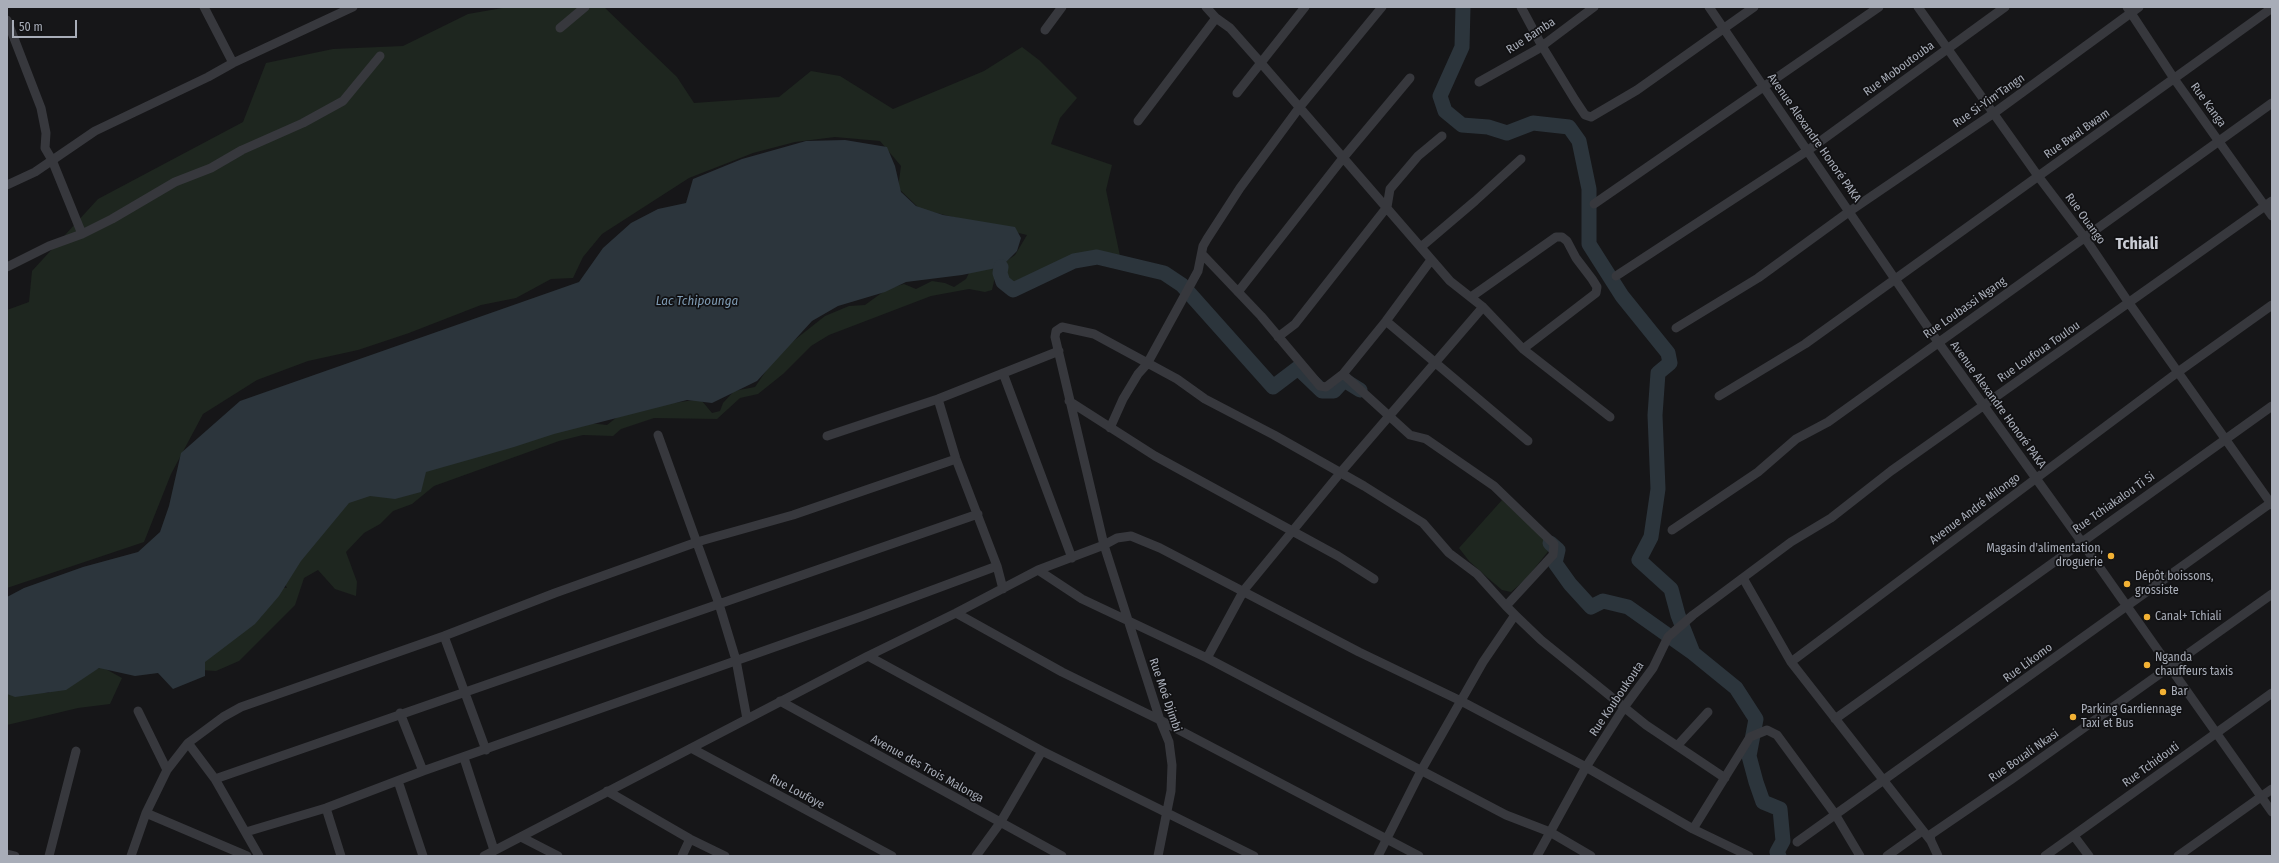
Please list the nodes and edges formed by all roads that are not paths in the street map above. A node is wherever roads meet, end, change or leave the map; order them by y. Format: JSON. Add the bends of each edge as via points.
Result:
{"nodes":[{"id":1,"x":204,"y":7,"type":"edge"},
{"id":2,"x":353,"y":7,"type":"edge"},
{"id":3,"x":585,"y":7,"type":"edge"},
{"id":4,"x":1062,"y":7,"type":"edge"},
{"id":5,"x":1206,"y":7,"type":"edge"},
{"id":6,"x":1305,"y":7,"type":"edge"},
{"id":7,"x":1382,"y":7,"type":"edge"},
{"id":8,"x":1521,"y":7,"type":"edge"},
{"id":9,"x":1594,"y":7,"type":"edge"},
{"id":10,"x":1709,"y":7,"type":"edge"},
{"id":11,"x":1754,"y":7,"type":"edge"},
{"id":12,"x":1879,"y":7,"type":"edge"},
{"id":13,"x":1918,"y":7,"type":"edge"},
{"id":14,"x":2005,"y":7,"type":"edge"},
{"id":15,"x":2139,"y":7,"type":"edge"},
{"id":16,"x":2272,"y":8,"type":"edge"},
{"id":17,"x":2129,"y":10,"type":"edge"},
{"id":18,"x":1216,"y":18,"type":"junction"},
{"id":19,"x":7,"y":20,"type":"edge"},
{"id":20,"x":560,"y":28,"type":"dead end"},
{"id":21,"x":1725,"y":28,"type":"junction"},
{"id":22,"x":1045,"y":30,"type":"dead end"},
{"id":23,"x":1542,"y":46,"type":"junction"},
{"id":24,"x":1946,"y":48,"type":"junction"},
{"id":25,"x":380,"y":56,"type":"dead end"},
{"id":26,"x":233,"y":63,"type":"junction"},
{"id":27,"x":1261,"y":63,"type":"junction"},
{"id":28,"x":1410,"y":78,"type":"dead end"},
{"id":29,"x":2175,"y":80,"type":"junction"},
{"id":30,"x":1479,"y":82,"type":"dead end"},
{"id":31,"x":1765,"y":88,"type":"junction"},
{"id":32,"x":1237,"y":93,"type":"dead end"},
{"id":33,"x":2272,"y":103,"type":"edge"},
{"id":34,"x":1299,"y":108,"type":"junction"},
{"id":35,"x":1994,"y":113,"type":"junction"},
{"id":36,"x":1138,"y":121,"type":"dead end"},
{"id":37,"x":1442,"y":136,"type":"dead end"},
{"id":38,"x":2220,"y":142,"type":"junction"},
{"id":39,"x":1807,"y":151,"type":"junction"},
{"id":40,"x":1343,"y":158,"type":"junction"},
{"id":41,"x":1521,"y":159,"type":"dead end"},
{"id":42,"x":52,"y":160,"type":"junction"},
{"id":43,"x":2038,"y":176,"type":"junction"},
{"id":44,"x":7,"y":185,"type":"edge"},
{"id":45,"x":2269,"y":203,"type":"edge"},
{"id":46,"x":1594,"y":204,"type":"dead end"},
{"id":47,"x":1387,"y":207,"type":"junction"},
{"id":48,"x":1850,"y":211,"type":"junction"},
{"id":49,"x":2272,"y":216,"type":"edge"},
{"id":50,"x":82,"y":234,"type":"junction"},
{"id":51,"x":2085,"y":238,"type":"junction"},
{"id":52,"x":1421,"y":247,"type":"junction"},
{"id":53,"x":1202,"y":254,"type":"junction"},
{"id":54,"x":1431,"y":260,"type":"junction"},
{"id":55,"x":7,"y":267,"type":"edge"},
{"id":56,"x":1616,"y":276,"type":"dead end"},
{"id":57,"x":1894,"y":279,"type":"junction"},
{"id":58,"x":1238,"y":292,"type":"junction"},
{"id":59,"x":1471,"y":297,"type":"junction"},
{"id":60,"x":2129,"y":303,"type":"junction"},
{"id":61,"x":2272,"y":305,"type":"edge"},
{"id":62,"x":1483,"y":307,"type":"junction"},
{"id":63,"x":1386,"y":321,"type":"junction"},
{"id":64,"x":1676,"y":328,"type":"dead end"},
{"id":65,"x":1278,"y":337,"type":"junction"},
{"id":66,"x":1938,"y":342,"type":"junction"},
{"id":67,"x":1523,"y":349,"type":"junction"},
{"id":68,"x":1059,"y":351,"type":"junction"},
{"id":69,"x":1436,"y":362,"type":"junction"},
{"id":70,"x":1147,"y":364,"type":"junction"},
{"id":71,"x":2178,"y":372,"type":"junction"},
{"id":72,"x":1003,"y":373,"type":"junction"},
{"id":73,"x":1343,"y":374,"type":"junction"},
{"id":74,"x":1719,"y":396,"type":"dead end"},
{"id":75,"x":938,"y":399,"type":"junction"},
{"id":76,"x":1069,"y":401,"type":"junction"},
{"id":77,"x":1984,"y":406,"type":"junction"},
{"id":78,"x":2272,"y":406,"type":"edge"},
{"id":79,"x":1388,"y":416,"type":"junction"},
{"id":80,"x":1610,"y":417,"type":"dead end"},
{"id":81,"x":1110,"y":428,"type":"junction"},
{"id":82,"x":658,"y":435,"type":"dead end"},
{"id":83,"x":827,"y":436,"type":"dead end"},
{"id":84,"x":2225,"y":439,"type":"junction"},
{"id":85,"x":1528,"y":441,"type":"dead end"},
{"id":86,"x":956,"y":459,"type":"junction"},
{"id":87,"x":1341,"y":472,"type":"junction"},
{"id":88,"x":2036,"y":478,"type":"junction"},
{"id":89,"x":2272,"y":503,"type":"edge"},
{"id":90,"x":978,"y":514,"type":"junction"},
{"id":91,"x":1672,"y":530,"type":"dead end"},
{"id":92,"x":1291,"y":531,"type":"junction"},
{"id":93,"x":2081,"y":541,"type":"junction"},
{"id":94,"x":697,"y":542,"type":"junction"},
{"id":95,"x":1104,"y":545,"type":"junction"},
{"id":96,"x":1072,"y":558,"type":"junction"},
{"id":97,"x":997,"y":566,"type":"junction"},
{"id":98,"x":1038,"y":570,"type":"junction"},
{"id":99,"x":1742,"y":578,"type":"junction"},
{"id":100,"x":1374,"y":579,"type":"dead end"},
{"id":101,"x":1003,"y":588,"type":"junction"},
{"id":102,"x":1244,"y":590,"type":"junction"},
{"id":103,"x":2272,"y":594,"type":"edge"},
{"id":104,"x":719,"y":604,"type":"junction"},
{"id":105,"x":1506,"y":606,"type":"junction"},
{"id":106,"x":2128,"y":606,"type":"junction"},
{"id":107,"x":956,"y":613,"type":"junction"},
{"id":108,"x":1515,"y":615,"type":"junction"},
{"id":109,"x":1128,"y":621,"type":"junction"},
{"id":110,"x":444,"y":636,"type":"junction"},
{"id":111,"x":868,"y":656,"type":"junction"},
{"id":112,"x":1207,"y":658,"type":"junction"},
{"id":113,"x":736,"y":660,"type":"junction"},
{"id":114,"x":1791,"y":662,"type":"junction"},
{"id":115,"x":2170,"y":667,"type":"junction"},
{"id":116,"x":464,"y":692,"type":"junction"},
{"id":117,"x":2272,"y":693,"type":"edge"},
{"id":118,"x":780,"y":701,"type":"junction"},
{"id":119,"x":1461,"y":701,"type":"junction"},
{"id":120,"x":1625,"y":706,"type":"junction"},
{"id":121,"x":138,"y":711,"type":"dead end"},
{"id":122,"x":1708,"y":712,"type":"dead end"},
{"id":123,"x":400,"y":714,"type":"junction"},
{"id":124,"x":747,"y":719,"type":"junction"},
{"id":125,"x":1835,"y":719,"type":"junction"},
{"id":126,"x":1160,"y":720,"type":"junction"},
{"id":127,"x":2216,"y":732,"type":"junction"},
{"id":128,"x":188,"y":744,"type":"junction"},
{"id":129,"x":1678,"y":746,"type":"junction"},
{"id":130,"x":691,"y":748,"type":"junction"},
{"id":131,"x":486,"y":750,"type":"junction"},
{"id":132,"x":76,"y":751,"type":"dead end"},
{"id":133,"x":1042,"y":751,"type":"junction"},
{"id":134,"x":464,"y":758,"type":"junction"},
{"id":135,"x":1586,"y":767,"type":"junction"},
{"id":136,"x":1422,"y":769,"type":"junction"},
{"id":137,"x":167,"y":770,"type":"junction"},
{"id":138,"x":423,"y":771,"type":"junction"},
{"id":139,"x":1725,"y":778,"type":"junction"},
{"id":140,"x":215,"y":779,"type":"junction"},
{"id":141,"x":398,"y":781,"type":"junction"},
{"id":142,"x":1883,"y":781,"type":"junction"},
{"id":143,"x":2272,"y":789,"type":"edge"},
{"id":144,"x":607,"y":791,"type":"junction"},
{"id":145,"x":2261,"y":797,"type":"junction"},
{"id":146,"x":326,"y":808,"type":"junction"},
{"id":147,"x":1166,"y":812,"type":"junction"},
{"id":148,"x":2272,"y":812,"type":"edge"},
{"id":149,"x":146,"y":813,"type":"junction"},
{"id":150,"x":1835,"y":814,"type":"junction"},
{"id":151,"x":1000,"y":823,"type":"junction"},
{"id":152,"x":1693,"y":829,"type":"junction"},
{"id":153,"x":1922,"y":831,"type":"junction"},
{"id":154,"x":246,"y":832,"type":"junction"},
{"id":155,"x":1550,"y":832,"type":"junction"},
{"id":156,"x":2074,"y":836,"type":"junction"},
{"id":157,"x":521,"y":837,"type":"junction"},
{"id":158,"x":690,"y":839,"type":"junction"},
{"id":159,"x":1387,"y":839,"type":"junction"},
{"id":160,"x":1931,"y":841,"type":"junction"},
{"id":161,"x":1797,"y":842,"type":"dead end"},
{"id":162,"x":494,"y":850,"type":"junction"},
{"id":163,"x":7,"y":854,"type":"edge"},
{"id":164,"x":15,"y":856,"type":"edge"},
{"id":165,"x":49,"y":856,"type":"edge"},
{"id":166,"x":131,"y":856,"type":"edge"},
{"id":167,"x":247,"y":856,"type":"edge"},
{"id":168,"x":259,"y":856,"type":"edge"},
{"id":169,"x":341,"y":856,"type":"edge"},
{"id":170,"x":423,"y":856,"type":"edge"},
{"id":171,"x":484,"y":856,"type":"edge"},
{"id":172,"x":558,"y":856,"type":"edge"},
{"id":173,"x":682,"y":856,"type":"edge"},
{"id":174,"x":725,"y":856,"type":"edge"},
{"id":175,"x":892,"y":856,"type":"edge"},
{"id":176,"x":976,"y":856,"type":"edge"},
{"id":177,"x":1062,"y":856,"type":"edge"},
{"id":178,"x":1158,"y":856,"type":"edge"},
{"id":179,"x":1254,"y":856,"type":"edge"},
{"id":180,"x":1378,"y":856,"type":"edge"},
{"id":181,"x":1420,"y":856,"type":"edge"},
{"id":182,"x":1537,"y":856,"type":"edge"},
{"id":183,"x":1591,"y":856,"type":"edge"},
{"id":184,"x":1749,"y":856,"type":"edge"},
{"id":185,"x":1860,"y":856,"type":"edge"},
{"id":186,"x":1887,"y":856,"type":"edge"},
{"id":187,"x":1938,"y":856,"type":"edge"},
{"id":188,"x":2045,"y":856,"type":"edge"},
{"id":189,"x":2089,"y":856,"type":"edge"},
{"id":190,"x":2178,"y":856,"type":"edge"}],
"edges":[{"from":1,"to":26,"type":"street"},
{"from":2,"to":26,"type":"street"},
{"from":3,"to":20,"type":"street"},
{"from":4,"to":22,"type":"street"},
{"from":5,"to":18,"type":"street"},
{"from":6,"to":27,"type":"street"},
{"from":7,"to":34,"type":"street"},
{"from":8,"to":23,"type":"street"},
{"from":9,"to":23,"type":"street","name":"Rue Bamba"},
{"from":10,"to":21,"type":"street","name":"Avenue Alexandre Honoré PAKA"},
{"from":11,"to":21,"type":"street"},
{"from":12,"to":31,"type":"street"},
{"from":13,"to":24,"type":"street","name":"Rue Ouango"},
{"from":14,"to":24,"type":"street","name":"Rue Moboutouba"},
{"from":15,"to":17,"type":"street","name":"Rue Si-Yim'Tangn"},
{"from":16,"to":29,"type":"street","name":"Rue Bwal Bwam"},
{"from":17,"to":29,"type":"street","name":"Rue Kanga"},
{"from":17,"to":35,"type":"street","name":"Rue Si-Yim'Tangn"},
{"from":18,"to":27,"type":"street","via":[[1230,28]]},
{"from":18,"to":36,"type":"street"},
{"from":19,"to":42,"type":"street","via":[[41,108],[46,134],[45,148]]},
{"from":21,"to":23,"type":"street","via":[[1637,90],[1591,117],[1578,105]]},
{"from":21,"to":31,"type":"street","name":"Avenue Alexandre Honoré PAKA"},
{"from":23,"to":30,"type":"street","name":"Rue Bamba"},
{"from":24,"to":35,"type":"street","name":"Rue Ouango"},
{"from":24,"to":39,"type":"street","name":"Rue Moboutouba"},
{"from":25,"to":50,"type":"street","via":[[343,101],[242,150],[211,168],[175,182],[112,220]]},
{"from":26,"to":42,"type":"street","via":[[95,131]]},
{"from":27,"to":32,"type":"street"},
{"from":27,"to":34,"type":"street"},
{"from":28,"to":40,"type":"street"},
{"from":29,"to":38,"type":"street","name":"Rue Kanga"},
{"from":29,"to":43,"type":"street","name":"Rue Bwal Bwam"},
{"from":31,"to":39,"type":"street","name":"Avenue Alexandre Honoré PAKA"},
{"from":31,"to":46,"type":"street"},
{"from":33,"to":38,"type":"street","name":"Rue Loubassi Ngang"},
{"from":34,"to":40,"type":"street"},
{"from":34,"to":53,"type":"street","via":[[1240,188],[1205,242]]},
{"from":35,"to":43,"type":"street","name":"Rue Ouango"},
{"from":35,"to":48,"type":"street","name":"Rue Si-Yim'Tangn"},
{"from":37,"to":47,"type":"street","via":[[1418,156],[1390,189]]},
{"from":38,"to":45,"type":"street","name":"Rue Kanga"},
{"from":38,"to":51,"type":"street","name":"Rue Loubassi Ngang"},
{"from":39,"to":48,"type":"street","name":"Avenue Alexandre Honoré PAKA"},
{"from":39,"to":56,"type":"street","name":"Rue Moboutouba"},
{"from":40,"to":47,"type":"street"},
{"from":40,"to":58,"type":"street"},
{"from":41,"to":52,"type":"street"},
{"from":42,"to":44,"type":"street","via":[[35,172]]},
{"from":42,"to":50,"type":"street"},
{"from":43,"to":51,"type":"street","name":"Rue Ouango"},
{"from":43,"to":57,"type":"street","name":"Rue Bwal Bwam"},
{"from":45,"to":49,"type":"street","name":"Rue Kanga"},
{"from":45,"to":60,"type":"street","name":"Rue Loufoua Toulou"},
{"from":47,"to":52,"type":"street"},
{"from":47,"to":65,"type":"street","via":[[1295,324]]},
{"from":48,"to":57,"type":"street","name":"Avenue Alexandre Honoré PAKA"},
{"from":48,"to":64,"type":"street","name":"Rue Si-Yim'Tangn","via":[[1758,278]]},
{"from":50,"to":55,"type":"street","via":[[49,246]]},
{"from":51,"to":60,"type":"street","name":"Rue Ouango"},
{"from":51,"to":66,"type":"street","name":"Rue Loubassi Ngang"},
{"from":52,"to":54,"type":"street"},
{"from":53,"to":58,"type":"street"},
{"from":53,"to":70,"type":"street","via":[[1198,271]]},
{"from":54,"to":59,"type":"street","via":[[1450,281]]},
{"from":54,"to":63,"type":"street"},
{"from":57,"to":66,"type":"street","name":"Avenue Alexandre Honoré PAKA"},
{"from":57,"to":74,"type":"street","name":"Rue Bwal Bwam","via":[[1805,344]]},
{"from":58,"to":65,"type":"street"},
{"from":59,"to":62,"type":"street"},
{"from":59,"to":67,"type":"street","via":[[1556,238],[1562,237],[1567,241],[1592,279],[1596,294]]},
{"from":60,"to":71,"type":"street","name":"Rue Ouango"},
{"from":60,"to":77,"type":"street","name":"Rue Loufoua Toulou"},
{"from":61,"to":71,"type":"street","name":"Avenue André Milongo"},
{"from":62,"to":67,"type":"street"},
{"from":62,"to":69,"type":"street"},
{"from":63,"to":69,"type":"street"},
{"from":63,"to":73,"type":"street"},
{"from":65,"to":73,"type":"street","via":[[1320,386],[1326,387]]},
{"from":66,"to":77,"type":"street","name":"Avenue Alexandre Honoré PAKA"},
{"from":66,"to":91,"type":"street","name":"Rue Loubassi Ngang","via":[[1828,422],[1796,439],[1758,472]]},
{"from":67,"to":80,"type":"street"},
{"from":68,"to":70,"type":"street","name":"Rue Moé Djimbi","via":[[1056,331],[1062,327],[1069,327],[1094,334]]},
{"from":68,"to":72,"type":"street"},
{"from":68,"to":76,"type":"street","name":"Rue Moé Djimbi"},
{"from":69,"to":79,"type":"street"},
{"from":69,"to":85,"type":"street"},
{"from":70,"to":81,"type":"street","via":[[1123,399]]},
{"from":70,"to":87,"type":"street","via":[[1177,379],[1205,399]]},
{"from":71,"to":84,"type":"street","name":"Rue Ouango"},
{"from":71,"to":88,"type":"street","name":"Avenue André Milongo"},
{"from":72,"to":75,"type":"street"},
{"from":72,"to":96,"type":"street"},
{"from":73,"to":79,"type":"street"},
{"from":75,"to":83,"type":"street"},
{"from":75,"to":86,"type":"street"},
{"from":76,"to":81,"type":"street"},
{"from":76,"to":95,"type":"street","name":"Rue Moé Djimbi"},
{"from":77,"to":88,"type":"street","name":"Avenue Alexandre Honoré PAKA"},
{"from":77,"to":99,"type":"street","name":"Rue Loufoua Toulou","via":[[1891,471],[1831,518],[1791,542]]},
{"from":78,"to":84,"type":"street","name":"Rue Tchiakalou Ti Si"},
{"from":79,"to":87,"type":"street"},
{"from":79,"to":105,"type":"street","via":[[1410,435],[1426,439],[1494,486],[1554,544],[1553,555]]},
{"from":81,"to":92,"type":"street","via":[[1155,456]]},
{"from":82,"to":94,"type":"street"},
{"from":84,"to":89,"type":"street","name":"Rue Ouango"},
{"from":84,"to":93,"type":"street","name":"Rue Tchiakalou Ti Si"},
{"from":86,"to":90,"type":"street"},
{"from":86,"to":94,"type":"street","via":[[793,515]]},
{"from":87,"to":92,"type":"street"},
{"from":87,"to":105,"type":"street","via":[[1423,523],[1448,553],[1477,574]]},
{"from":88,"to":93,"type":"street","name":"Avenue Alexandre Honoré PAKA"},
{"from":88,"to":114,"type":"street","name":"Avenue André Milongo"},
{"from":89,"to":106,"type":"street","name":"Rue Likomo"},
{"from":90,"to":97,"type":"street"},
{"from":90,"to":104,"type":"street"},
{"from":92,"to":100,"type":"street"},
{"from":92,"to":102,"type":"street"},
{"from":93,"to":106,"type":"street","name":"Avenue Alexandre Honoré PAKA"},
{"from":93,"to":125,"type":"street","name":"Rue Tchiakalou Ti Si"},
{"from":94,"to":104,"type":"street"},
{"from":94,"to":110,"type":"street"},
{"from":95,"to":96,"type":"street"},
{"from":95,"to":102,"type":"street","via":[[1117,538],[1131,536]]},
{"from":95,"to":109,"type":"street","name":"Rue Moé Djimbi"},
{"from":96,"to":98,"type":"street"},
{"from":97,"to":101,"type":"street"},
{"from":97,"to":113,"type":"street"},
{"from":98,"to":101,"type":"street"},
{"from":98,"to":109,"type":"street","via":[[1082,599]]},
{"from":99,"to":114,"type":"street"},
{"from":99,"to":120,"type":"street","name":"Rue Kouboukouta","via":[[1668,637],[1653,668]]},
{"from":101,"to":107,"type":"street"},
{"from":102,"to":112,"type":"street"},
{"from":102,"to":119,"type":"street","via":[[1359,652]]},
{"from":103,"to":115,"type":"street","name":"Rue Bouali Nkasi"},
{"from":104,"to":113,"type":"street"},
{"from":104,"to":116,"type":"street"},
{"from":105,"to":108,"type":"street"},
{"from":106,"to":115,"type":"street","name":"Avenue Alexandre Honoré PAKA"},
{"from":106,"to":142,"type":"street","name":"Rue Likomo"},
{"from":107,"to":111,"type":"street"},
{"from":107,"to":126,"type":"street","via":[[1062,672]]},
{"from":108,"to":119,"type":"street","via":[[1483,662]]},
{"from":108,"to":120,"type":"street","via":[[1553,650]]},
{"from":109,"to":112,"type":"street"},
{"from":109,"to":126,"type":"street","name":"Rue Moé Djimbi"},
{"from":110,"to":116,"type":"street"},
{"from":110,"to":128,"type":"street","via":[[241,707]]},
{"from":111,"to":118,"type":"street"},
{"from":111,"to":133,"type":"street"},
{"from":112,"to":136,"type":"street"},
{"from":113,"to":124,"type":"street"},
{"from":113,"to":131,"type":"street"},
{"from":114,"to":125,"type":"street"},
{"from":115,"to":127,"type":"street","name":"Avenue Alexandre Honoré PAKA"},
{"from":115,"to":160,"type":"street","name":"Rue Bouali Nkasi","via":[[1930,835]]},
{"from":116,"to":123,"type":"street"},
{"from":116,"to":131,"type":"street"},
{"from":117,"to":127,"type":"street","name":"Rue Tchidouti"},
{"from":118,"to":124,"type":"street"},
{"from":118,"to":151,"type":"street","name":"Avenue des Trois Malonga"},
{"from":119,"to":135,"type":"street"},
{"from":119,"to":136,"type":"street"},
{"from":120,"to":129,"type":"street","via":[[1646,725]]},
{"from":120,"to":135,"type":"street","name":"Rue Kouboukouta"},
{"from":121,"to":137,"type":"street"},
{"from":122,"to":129,"type":"street"},
{"from":123,"to":138,"type":"street"},
{"from":123,"to":140,"type":"street"},
{"from":124,"to":130,"type":"street"},
{"from":125,"to":142,"type":"street"},
{"from":126,"to":147,"type":"street","name":"Rue Moé Djimbi","via":[[1169,742],[1172,765],[1171,791]]},
{"from":126,"to":159,"type":"street"},
{"from":127,"to":145,"type":"street","name":"Avenue Alexandre Honoré PAKA"},
{"from":127,"to":156,"type":"street","name":"Rue Tchidouti"},
{"from":128,"to":137,"type":"street"},
{"from":128,"to":140,"type":"street"},
{"from":129,"to":139,"type":"street"},
{"from":130,"to":144,"type":"street"},
{"from":130,"to":175,"type":"street","name":"Rue Loufoye"},
{"from":131,"to":134,"type":"street"},
{"from":132,"to":165,"type":"street"},
{"from":133,"to":147,"type":"street"},
{"from":133,"to":151,"type":"street"},
{"from":134,"to":138,"type":"street"},
{"from":134,"to":162,"type":"street"},
{"from":135,"to":152,"type":"street"},
{"from":135,"to":155,"type":"street","name":"Rue Kouboukouta"},
{"from":136,"to":155,"type":"street","via":[[1506,815]]},
{"from":136,"to":159,"type":"street"},
{"from":137,"to":149,"type":"street"},
{"from":138,"to":141,"type":"street"},
{"from":139,"to":150,"type":"street","via":[[1750,737],[1767,730],[1777,735]]},
{"from":139,"to":152,"type":"street"},
{"from":140,"to":154,"type":"street"},
{"from":141,"to":146,"type":"street"},
{"from":141,"to":170,"type":"street"},
{"from":142,"to":150,"type":"street","name":"Rue Likomo"},
{"from":142,"to":153,"type":"street"},
{"from":143,"to":145,"type":"street"},
{"from":144,"to":157,"type":"street"},
{"from":144,"to":158,"type":"street"},
{"from":145,"to":148,"type":"street","name":"Avenue Alexandre Honoré PAKA"},
{"from":145,"to":190,"type":"street"},
{"from":146,"to":154,"type":"street"},
{"from":146,"to":169,"type":"street"},
{"from":147,"to":178,"type":"street","name":"Rue Moé Djimbi"},
{"from":147,"to":179,"type":"street"},
{"from":149,"to":166,"type":"street"},
{"from":149,"to":167,"type":"street"},
{"from":150,"to":161,"type":"street","name":"Rue Likomo"},
{"from":150,"to":185,"type":"street"},
{"from":151,"to":176,"type":"street"},
{"from":151,"to":177,"type":"street","name":"Avenue des Trois Malonga"},
{"from":152,"to":184,"type":"street"},
{"from":153,"to":160,"type":"street"},
{"from":153,"to":186,"type":"street"},
{"from":154,"to":168,"type":"street"},
{"from":155,"to":182,"type":"street","name":"Rue Kouboukouta"},
{"from":155,"to":183,"type":"street"},
{"from":156,"to":188,"type":"street","name":"Rue Tchidouti"},
{"from":156,"to":189,"type":"street"},
{"from":157,"to":162,"type":"street"},
{"from":157,"to":172,"type":"street"},
{"from":158,"to":173,"type":"street"},
{"from":158,"to":174,"type":"street"},
{"from":159,"to":180,"type":"street"},
{"from":159,"to":181,"type":"street"},
{"from":160,"to":187,"type":"street"},
{"from":162,"to":171,"type":"street"},
{"from":163,"to":164,"type":"street"}]}
